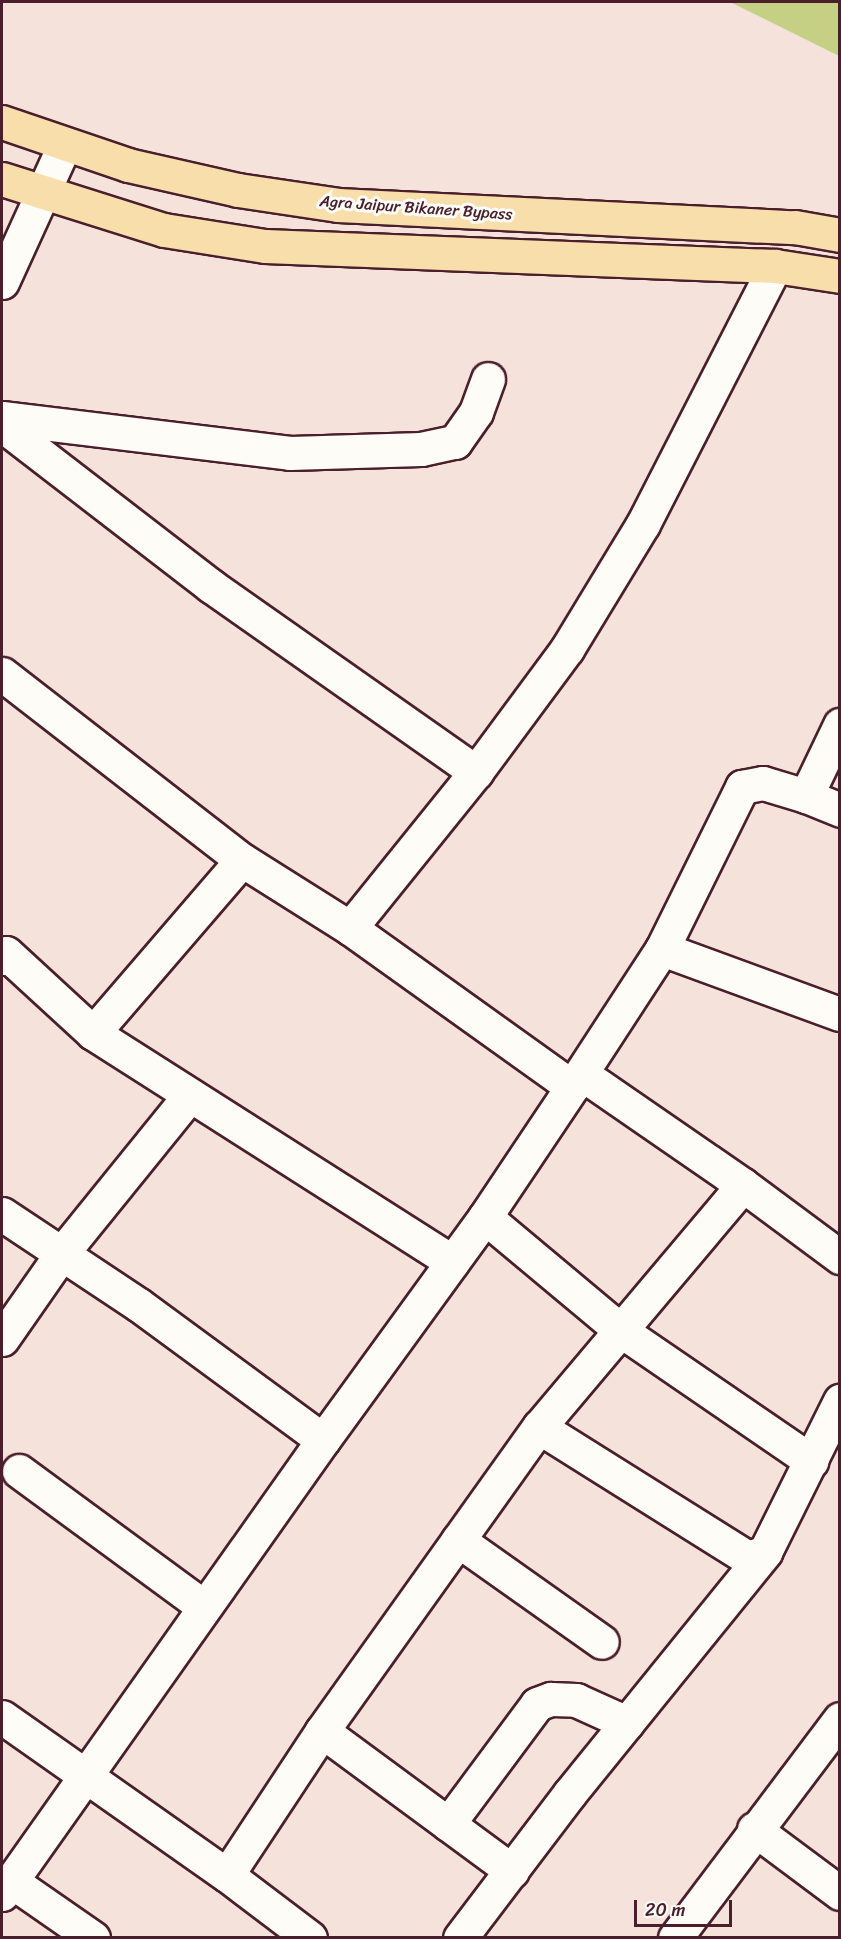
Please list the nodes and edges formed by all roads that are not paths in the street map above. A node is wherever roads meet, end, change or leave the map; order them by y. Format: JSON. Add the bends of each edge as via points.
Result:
{"nodes":[{"id":1,"x":2,"y":122,"type":"edge"},
{"id":2,"x":64,"y":146,"type":"junction"},
{"id":3,"x":2,"y":179,"type":"edge"},
{"id":4,"x":41,"y":194,"type":"junction"},
{"id":5,"x":840,"y":235,"type":"edge"},
{"id":6,"x":775,"y":266,"type":"junction"},
{"id":7,"x":840,"y":276,"type":"edge"},
{"id":8,"x":2,"y":282,"type":"edge"},
{"id":9,"x":488,"y":379,"type":"dead end"},
{"id":10,"x":2,"y":418,"type":"edge"},
{"id":11,"x":2,"y":425,"type":"edge"},
{"id":12,"x":2,"y":674,"type":"edge"},
{"id":13,"x":840,"y":725,"type":"edge"},
{"id":14,"x":476,"y":772,"type":"junction"},
{"id":15,"x":806,"y":796,"type":"junction"},
{"id":16,"x":840,"y":810,"type":"edge"},
{"id":17,"x":242,"y":860,"type":"junction"},
{"id":18,"x":350,"y":928,"type":"junction"},
{"id":19,"x":662,"y":949,"type":"junction"},
{"id":20,"x":3,"y":954,"type":"edge"},
{"id":21,"x":840,"y":1014,"type":"edge"},
{"id":22,"x":93,"y":1033,"type":"junction"},
{"id":23,"x":577,"y":1080,"type":"junction"},
{"id":24,"x":190,"y":1095,"type":"junction"},
{"id":25,"x":743,"y":1185,"type":"junction"},
{"id":26,"x":2,"y":1214,"type":"edge"},
{"id":27,"x":484,"y":1217,"type":"junction"},
{"id":28,"x":62,"y":1253,"type":"junction"},
{"id":29,"x":840,"y":1257,"type":"edge"},
{"id":30,"x":452,"y":1262,"type":"junction"},
{"id":31,"x":620,"y":1330,"type":"junction"},
{"id":32,"x":2,"y":1339,"type":"edge"},
{"id":33,"x":840,"y":1401,"type":"edge"},
{"id":34,"x":539,"y":1427,"type":"junction"},
{"id":35,"x":323,"y":1440,"type":"junction"},
{"id":36,"x":823,"y":1451,"type":"edge"},
{"id":37,"x":19,"y":1471,"type":"dead end"},
{"id":38,"x":458,"y":1540,"type":"junction"},
{"id":39,"x":765,"y":1552,"type":"junction"},
{"id":40,"x":203,"y":1606,"type":"junction"},
{"id":41,"x":602,"y":1642,"type":"dead end"},
{"id":42,"x":2,"y":1717,"type":"edge"},
{"id":43,"x":840,"y":1719,"type":"edge"},
{"id":44,"x":627,"y":1723,"type":"junction"},
{"id":45,"x":322,"y":1731,"type":"junction"},
{"id":46,"x":88,"y":1776,"type":"junction"},
{"id":47,"x":448,"y":1824,"type":"junction"},
{"id":48,"x":754,"y":1829,"type":"junction"},
{"id":49,"x":512,"y":1871,"type":"junction"},
{"id":50,"x":227,"y":1875,"type":"junction"},
{"id":51,"x":6,"y":1887,"type":"edge"},
{"id":52,"x":840,"y":1893,"type":"edge"},
{"id":53,"x":680,"y":1936,"type":"edge"},
{"id":54,"x":93,"y":1938,"type":"edge"},
{"id":55,"x":310,"y":1938,"type":"edge"},
{"id":56,"x":460,"y":1938,"type":"edge"}],
"edges":[{"from":1,"to":2,"type":"main road","name":"Agra Jaipur Bikaner Bypass"},
{"from":2,"to":4,"type":"street"},
{"from":2,"to":5,"type":"main road","name":"Agra Jaipur Bikaner Bypass","via":[[238,190],[338,205],[795,226]]},
{"from":3,"to":4,"type":"main road"},
{"from":4,"to":6,"type":"main road","via":[[164,230],[266,246]]},
{"from":4,"to":8,"type":"street"},
{"from":6,"to":7,"type":"main road"},
{"from":6,"to":14,"type":"street","via":[[643,524],[567,650]]},
{"from":9,"to":10,"type":"street","via":[[476,412],[455,442],[420,449],[290,453]]},
{"from":11,"to":14,"type":"street","via":[[211,586]]},
{"from":12,"to":17,"type":"street"},
{"from":13,"to":15,"type":"street"},
{"from":14,"to":18,"type":"street"},
{"from":15,"to":16,"type":"street"},
{"from":15,"to":19,"type":"street","via":[[763,783],[742,787]]},
{"from":17,"to":18,"type":"street"},
{"from":17,"to":22,"type":"street"},
{"from":18,"to":23,"type":"street"},
{"from":19,"to":21,"type":"street"},
{"from":19,"to":23,"type":"street"},
{"from":20,"to":22,"type":"street"},
{"from":22,"to":24,"type":"street"},
{"from":23,"to":25,"type":"street"},
{"from":23,"to":27,"type":"street"},
{"from":24,"to":28,"type":"street"},
{"from":24,"to":30,"type":"street"},
{"from":25,"to":29,"type":"street"},
{"from":25,"to":31,"type":"street"},
{"from":26,"to":28,"type":"street"},
{"from":27,"to":30,"type":"street"},
{"from":27,"to":31,"type":"street"},
{"from":28,"to":32,"type":"street"},
{"from":28,"to":35,"type":"street"},
{"from":30,"to":35,"type":"street"},
{"from":31,"to":34,"type":"street"},
{"from":31,"to":36,"type":"street"},
{"from":33,"to":36,"type":"street"},
{"from":34,"to":38,"type":"street"},
{"from":34,"to":39,"type":"street","via":[[747,1558]]},
{"from":35,"to":40,"type":"street"},
{"from":36,"to":39,"type":"street"},
{"from":37,"to":40,"type":"street"},
{"from":38,"to":41,"type":"street"},
{"from":38,"to":45,"type":"street"},
{"from":39,"to":44,"type":"street"},
{"from":40,"to":46,"type":"street"},
{"from":42,"to":46,"type":"street"},
{"from":43,"to":48,"type":"street"},
{"from":44,"to":47,"type":"street","via":[[576,1700],[551,1699],[537,1704]]},
{"from":44,"to":49,"type":"street"},
{"from":45,"to":47,"type":"street"},
{"from":45,"to":50,"type":"street"},
{"from":46,"to":50,"type":"street"},
{"from":46,"to":51,"type":"street"},
{"from":47,"to":49,"type":"street"},
{"from":48,"to":52,"type":"street"},
{"from":48,"to":53,"type":"street"},
{"from":49,"to":56,"type":"street"},
{"from":50,"to":55,"type":"street"},
{"from":51,"to":54,"type":"street"}]}
